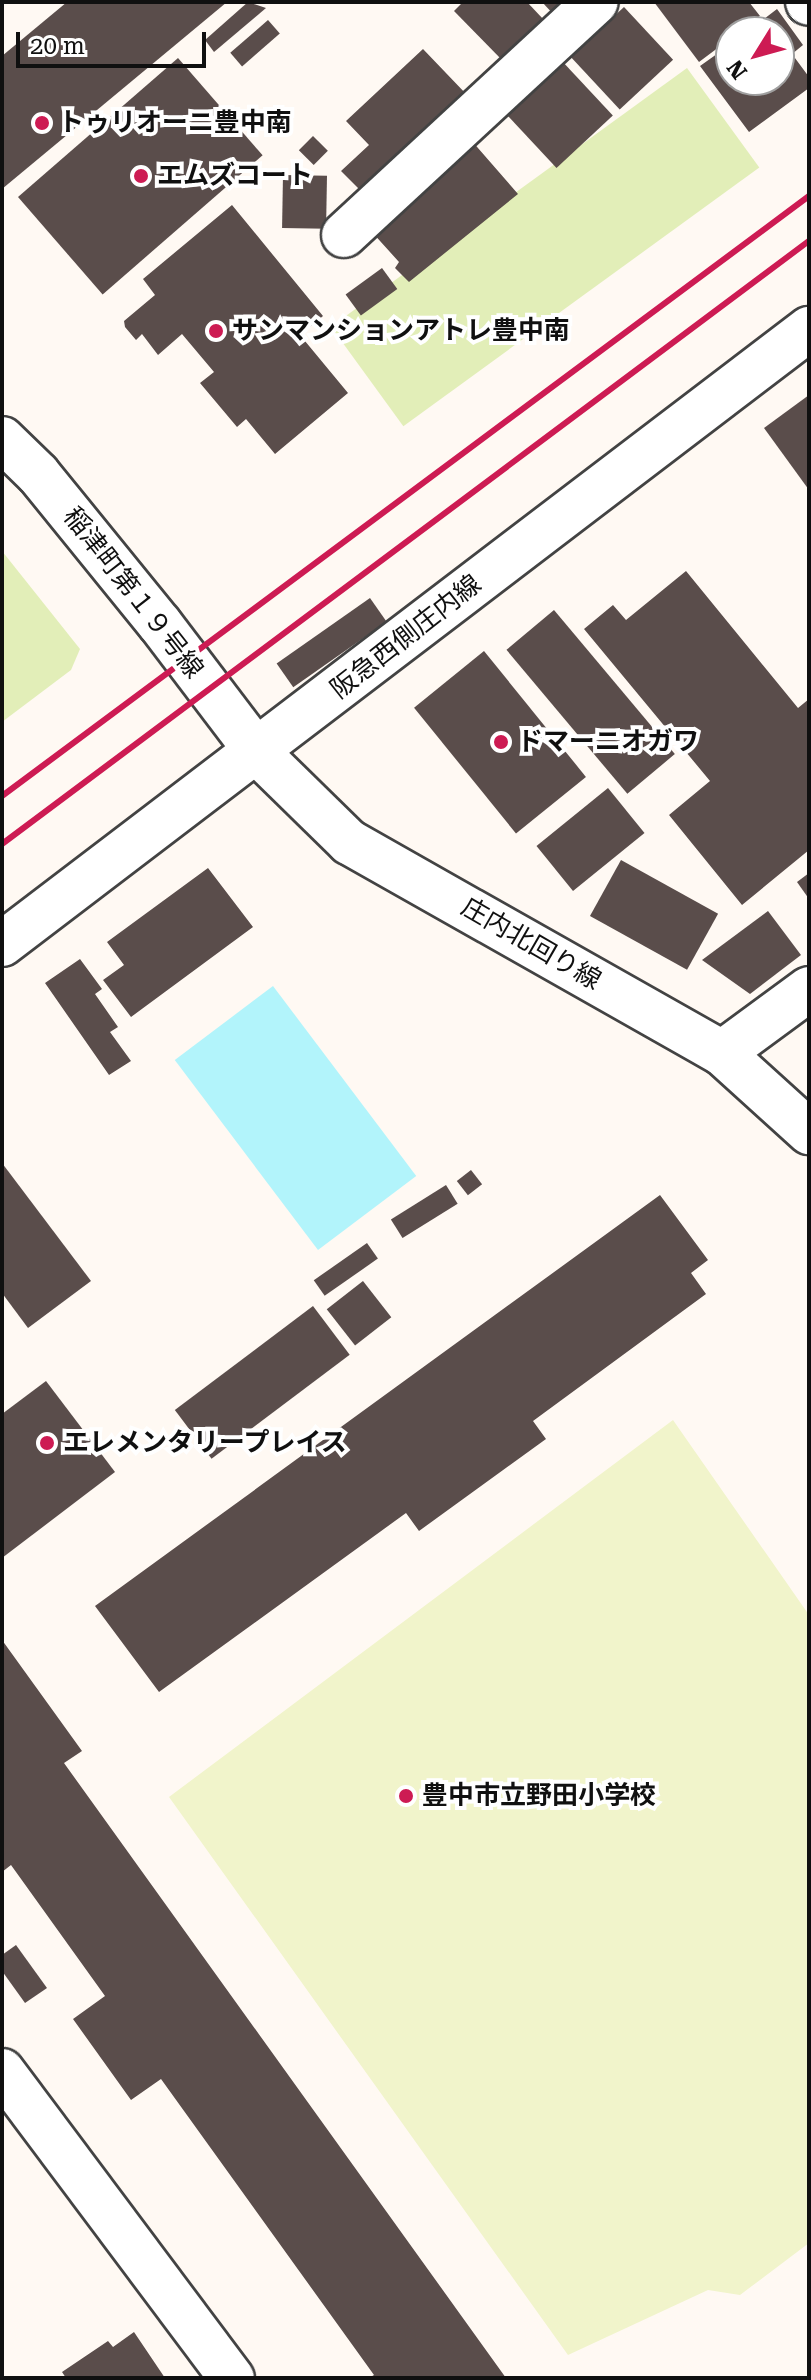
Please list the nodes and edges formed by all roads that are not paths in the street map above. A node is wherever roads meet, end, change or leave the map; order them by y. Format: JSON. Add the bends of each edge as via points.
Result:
{"nodes":[{"id":1,"x":596,"y":2,"type":"edge"},
{"id":2,"x":344,"y":235,"type":"dead end"},
{"id":3,"x":809,"y":329,"type":"edge"},
{"id":4,"x":2,"y":439,"type":"edge"},
{"id":5,"x":257,"y":752,"type":"junction"},
{"id":6,"x":2,"y":944,"type":"edge"},
{"id":7,"x":809,"y":989,"type":"edge"},
{"id":8,"x":722,"y":1053,"type":"junction"},
{"id":9,"x":809,"y":1132,"type":"edge"},
{"id":10,"x":2,"y":2071,"type":"edge"},
{"id":11,"x":232,"y":2378,"type":"edge"}],
"edges":[{"from":1,"to":2,"type":"street"},
{"from":3,"to":5,"type":"street","name":"阪急西側庄内線"},
{"from":4,"to":5,"type":"street","name":"稲津町第１９号線","via":[[38,474]]},
{"from":5,"to":6,"type":"street","name":"阪急西側庄内線"},
{"from":5,"to":8,"type":"street","name":"庄内北回り線","via":[[349,842]]},
{"from":7,"to":8,"type":"street"},
{"from":8,"to":9,"type":"street","name":"庄内北回り線"},
{"from":10,"to":11,"type":"street"}]}
